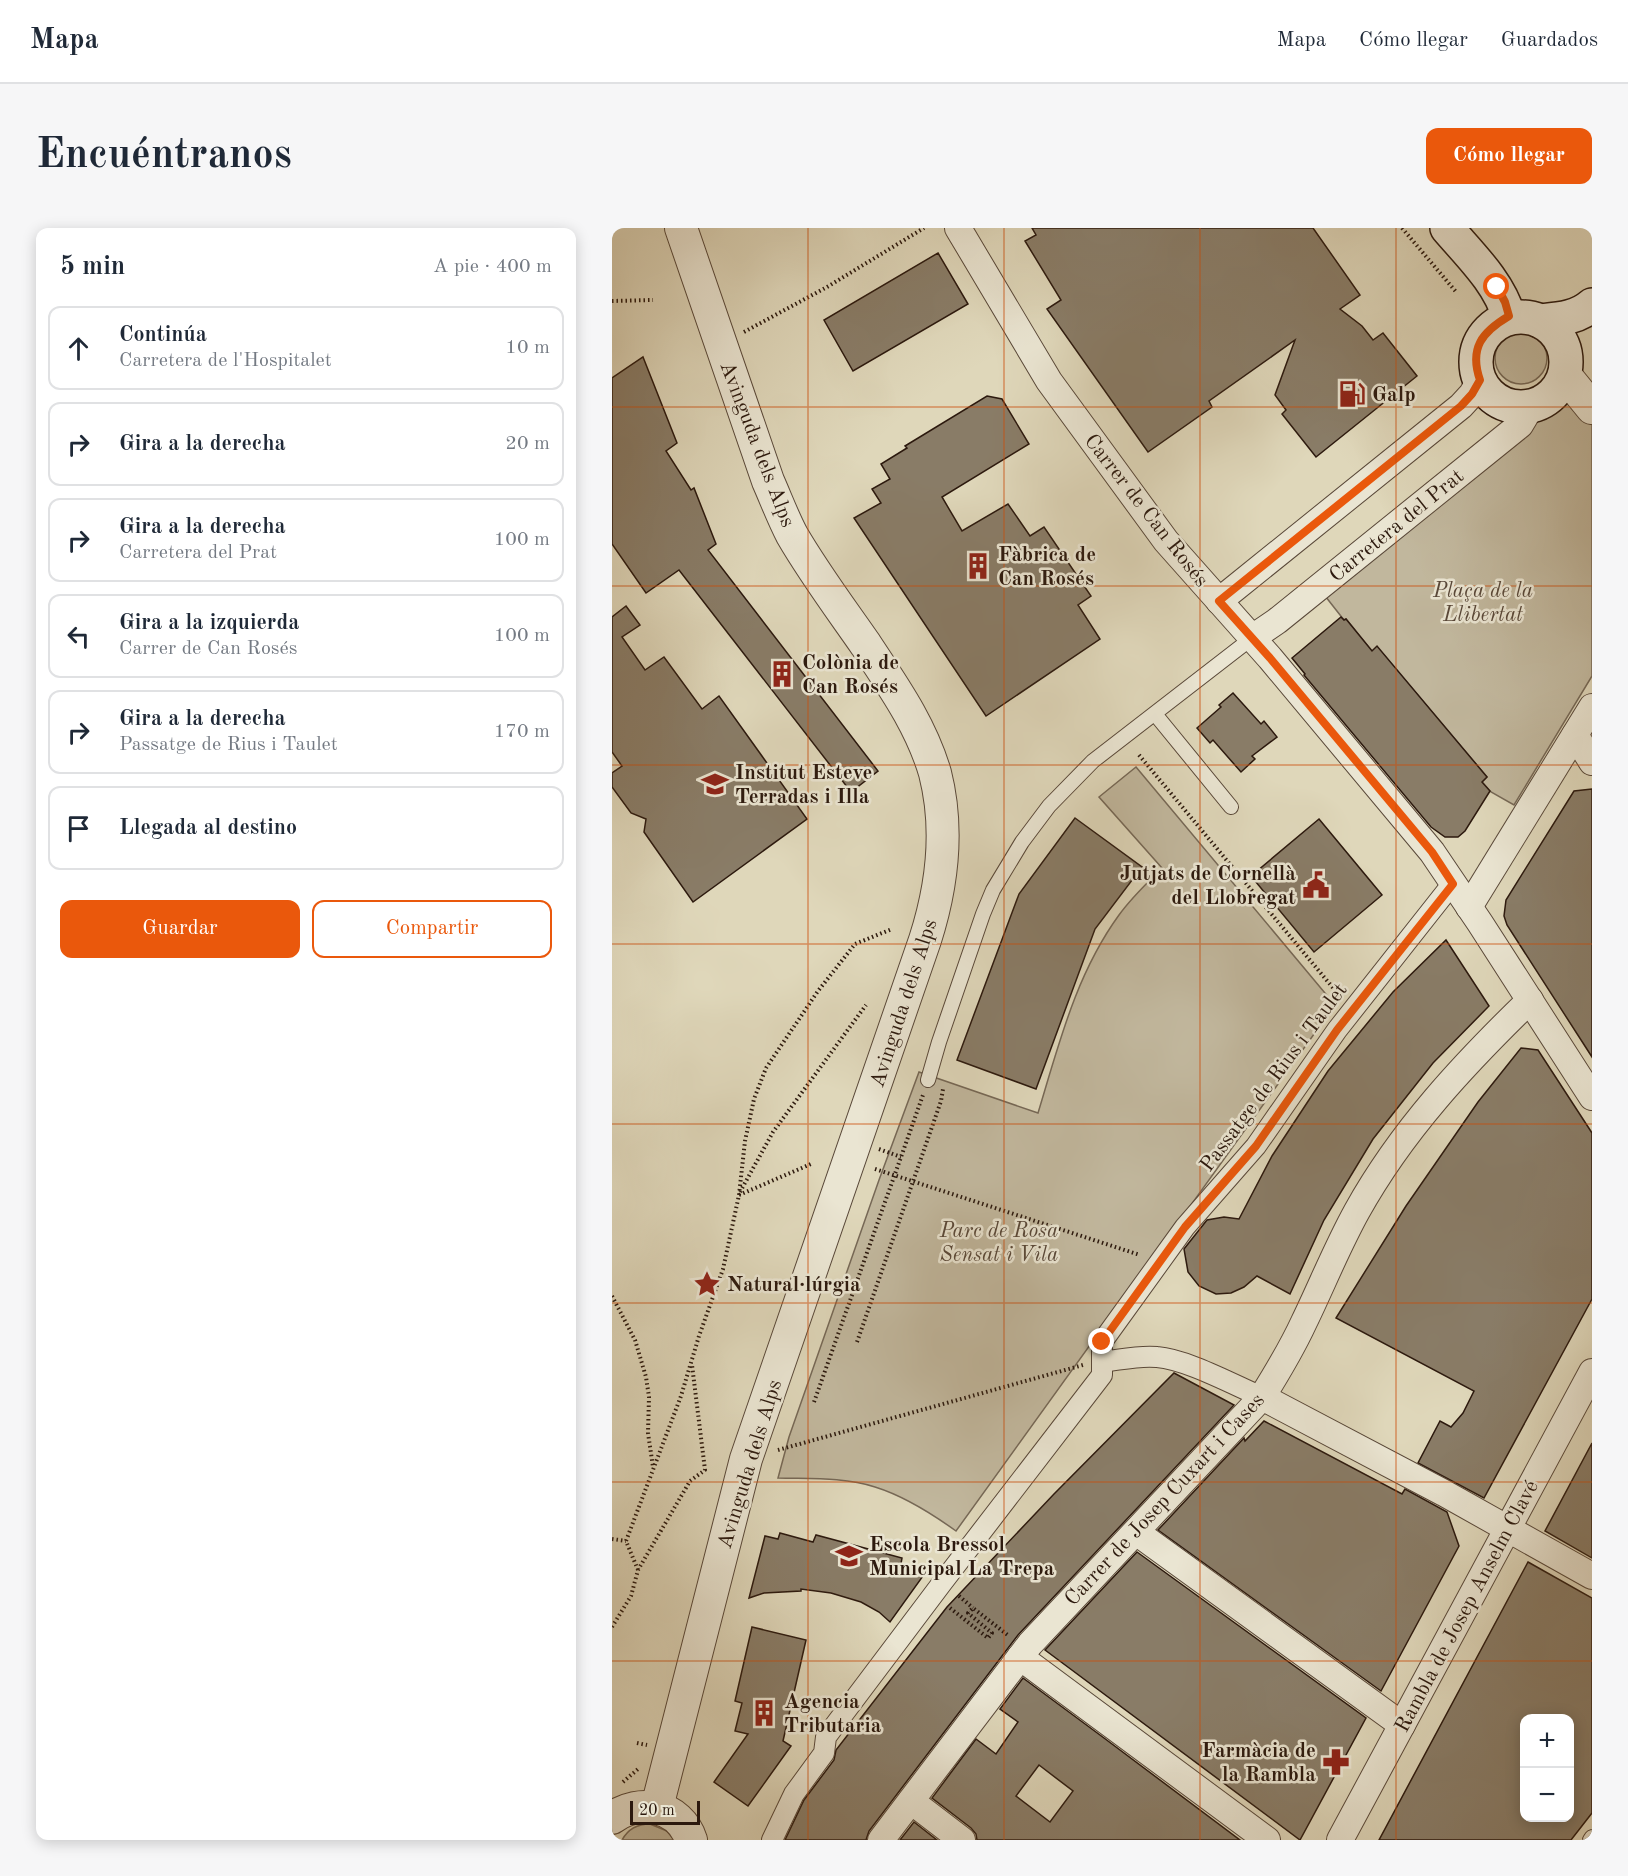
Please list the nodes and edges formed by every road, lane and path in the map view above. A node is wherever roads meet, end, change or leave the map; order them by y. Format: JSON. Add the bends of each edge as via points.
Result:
{"nodes":[{"id":1,"x":681,"y":228,"type":"edge"},
{"id":2,"x":924,"y":228,"type":"edge"},
{"id":3,"x":958,"y":228,"type":"edge"},
{"id":4,"x":1402,"y":228,"type":"edge"},
{"id":5,"x":1447,"y":228,"type":"edge"},
{"id":6,"x":1457,"y":293,"type":"dead end"},
{"id":7,"x":653,"y":300,"type":"dead end"},
{"id":8,"x":612,"y":301,"type":"edge"},
{"id":9,"x":1592,"y":305,"type":"edge"},
{"id":10,"x":1525,"y":319,"type":"junction"},
{"id":11,"x":749,"y":329,"type":"dead end"},
{"id":12,"x":1592,"y":354,"type":"edge"},
{"id":13,"x":1565,"y":375,"type":"junction"},
{"id":14,"x":1480,"y":380,"type":"junction"},
{"id":15,"x":1532,"y":405,"type":"junction"},
{"id":16,"x":1592,"y":408,"type":"edge"},
{"id":17,"x":1219,"y":601,"type":"junction"},
{"id":18,"x":1252,"y":638,"type":"junction"},
{"id":19,"x":1592,"y":707,"type":"edge"},
{"id":20,"x":1155,"y":714,"type":"junction"},
{"id":21,"x":1575,"y":735,"type":"junction"},
{"id":22,"x":1139,"y":755,"type":"dead end"},
{"id":23,"x":1592,"y":762,"type":"edge"},
{"id":24,"x":1231,"y":807,"type":"dead end"},
{"id":25,"x":1453,"y":884,"type":"junction"},
{"id":26,"x":1469,"y":907,"type":"junction"},
{"id":27,"x":892,"y":928,"type":"dead end"},
{"id":28,"x":1530,"y":1000,"type":"junction"},
{"id":29,"x":866,"y":1005,"type":"dead end"},
{"id":30,"x":1352,"y":1011,"type":"junction"},
{"id":31,"x":928,"y":1080,"type":"joint"},
{"id":32,"x":944,"y":1083,"type":"dead end"},
{"id":33,"x":1592,"y":1097,"type":"edge"},
{"id":34,"x":882,"y":1150,"type":"dead end"},
{"id":35,"x":901,"y":1157,"type":"junction"},
{"id":36,"x":811,"y":1164,"type":"dead end"},
{"id":37,"x":875,"y":1169,"type":"dead end"},
{"id":38,"x":895,"y":1175,"type":"junction"},
{"id":39,"x":913,"y":1181,"type":"junction"},
{"id":40,"x":739,"y":1195,"type":"junction"},
{"id":41,"x":1160,"y":1262,"type":"junction"},
{"id":42,"x":612,"y":1296,"type":"edge"},
{"id":43,"x":857,"y":1342,"type":"dead end"},
{"id":44,"x":691,"y":1361,"type":"junction"},
{"id":45,"x":1102,"y":1362,"type":"junction"},
{"id":46,"x":1592,"y":1372,"type":"edge"},
{"id":47,"x":1262,"y":1397,"type":"junction"},
{"id":48,"x":814,"y":1402,"type":"dead end"},
{"id":49,"x":776,"y":1450,"type":"dead end"},
{"id":50,"x":654,"y":1469,"type":"junction"},
{"id":51,"x":1508,"y":1529,"type":"junction"},
{"id":52,"x":1136,"y":1532,"type":"junction"},
{"id":53,"x":612,"y":1539,"type":"edge"},
{"id":54,"x":626,"y":1541,"type":"junction"},
{"id":55,"x":638,"y":1570,"type":"junction"},
{"id":56,"x":1592,"y":1576,"type":"edge"},
{"id":57,"x":933,"y":1595,"type":"junction"},
{"id":58,"x":961,"y":1598,"type":"dead end"},
{"id":59,"x":973,"y":1608,"type":"junction"},
{"id":60,"x":612,"y":1627,"type":"edge"},
{"id":61,"x":1023,"y":1653,"type":"junction"},
{"id":62,"x":1402,"y":1725,"type":"junction"},
{"id":63,"x":648,"y":1746,"type":"dead end"},
{"id":64,"x":646,"y":1753,"type":"dead end"},
{"id":65,"x":643,"y":1762,"type":"dead end"},
{"id":66,"x":911,"y":1801,"type":"junction"},
{"id":67,"x":616,"y":1806,"type":"edge"},
{"id":68,"x":657,"y":1807,"type":"junction"},
{"id":69,"x":691,"y":1840,"type":"edge"},
{"id":70,"x":772,"y":1840,"type":"edge"},
{"id":71,"x":881,"y":1840,"type":"edge"},
{"id":72,"x":962,"y":1840,"type":"edge"},
{"id":73,"x":1267,"y":1840,"type":"edge"},
{"id":74,"x":1340,"y":1840,"type":"edge"}],
"edges":[{"from":1,"to":68,"type":"street","name":"Avinguda dels Alps","via":[[785,521],[909,711],[924,742],[937,783],[942,843],[937,896],[925,940],[746,1459]]},
{"from":2,"to":11,"type":"path"},
{"from":3,"to":17,"type":"street","name":"Carrer de Can Rosés","via":[[1049,381],[1166,541]]},
{"from":4,"to":6,"type":"path"},
{"from":5,"to":10,"type":"main road","via":[[1505,302]]},
{"from":7,"to":8,"type":"path"},
{"from":9,"to":10,"type":"main road","via":[[1572,317]]},
{"from":10,"to":13,"type":"main road","via":[[1551,328],[1563,345]]},
{"from":10,"to":14,"type":"main road","via":[[1492,326],[1481,339],[1475,367]]},
{"from":12,"to":13,"type":"main road"},
{"from":13,"to":15,"type":"main road","via":[[1553,393]]},
{"from":13,"to":16,"type":"street"},
{"from":14,"to":15,"type":"main road","via":[[1488,394],[1507,406]]},
{"from":14,"to":17,"type":"street","via":[[1461,406]]},
{"from":15,"to":18,"type":"street","name":"Carretera del Prat","via":[[1520,424]]},
{"from":17,"to":18,"type":"street","name":"Carrer de Can Rosés"},
{"from":18,"to":20,"type":"lane"},
{"from":18,"to":25,"type":"street","name":"Carrer de Can Rosés","via":[[1432,852]]},
{"from":19,"to":21,"type":"street"},
{"from":20,"to":24,"type":"lane"},
{"from":20,"to":31,"type":"lane","via":[[1073,780],[1007,864],[983,914]]},
{"from":21,"to":23,"type":"street"},
{"from":21,"to":26,"type":"street"},
{"from":22,"to":30,"type":"path"},
{"from":25,"to":26,"type":"street","name":"Carrer de Can Rosés"},
{"from":25,"to":30,"type":"street","name":"Passatge de Rius i Taulet"},
{"from":26,"to":28,"type":"street","name":"Carrer de Can Rosés"},
{"from":27,"to":40,"type":"path","via":[[855,944],[766,1068],[745,1141]]},
{"from":28,"to":33,"type":"street","name":"Carrer de Can Rosés"},
{"from":28,"to":47,"type":"street","name":"Carrer de Josep Cuxart i Cases","via":[[1461,1068],[1403,1140],[1358,1210]]},
{"from":29,"to":40,"type":"path","via":[[773,1132]]},
{"from":30,"to":41,"type":"street","name":"Passatge de Rius i Taulet","via":[[1256,1146],[1185,1227]]},
{"from":31,"to":35,"type":"path"},
{"from":32,"to":39,"type":"path"},
{"from":34,"to":35,"type":"path"},
{"from":35,"to":38,"type":"path"},
{"from":36,"to":40,"type":"path"},
{"from":37,"to":38,"type":"path"},
{"from":38,"to":39,"type":"path"},
{"from":38,"to":48,"type":"path"},
{"from":39,"to":41,"type":"path"},
{"from":39,"to":43,"type":"path"},
{"from":40,"to":44,"type":"path","via":[[723,1269]]},
{"from":41,"to":45,"type":"street","name":"Passatge de Rius i Taulet","via":[[1102,1342]]},
{"from":42,"to":50,"type":"path","via":[[635,1340],[646,1377]]},
{"from":44,"to":50,"type":"path"},
{"from":44,"to":55,"type":"path","via":[[705,1470],[690,1482]]},
{"from":45,"to":47,"type":"street","via":[[1160,1357]]},
{"from":45,"to":49,"type":"path","via":[[1073,1366]]},
{"from":45,"to":57,"type":"street","name":"Passatge de Rius i Taulet","via":[[1102,1375]]},
{"from":46,"to":51,"type":"street","name":"Rambla de Josep Anselm Clavé"},
{"from":47,"to":51,"type":"street"},
{"from":47,"to":52,"type":"street","name":"Carrer de Josep Cuxart i Cases"},
{"from":50,"to":54,"type":"path"},
{"from":51,"to":56,"type":"street"},
{"from":51,"to":62,"type":"street","name":"Rambla de Josep Anselm Clavé"},
{"from":52,"to":61,"type":"street","name":"Carrer de Josep Cuxart i Cases"},
{"from":52,"to":62,"type":"street"},
{"from":53,"to":54,"type":"path"},
{"from":54,"to":55,"type":"path"},
{"from":55,"to":60,"type":"path","via":[[631,1596]]},
{"from":57,"to":59,"type":"path","via":[[988,1638],[992,1633],[968,1613]]},
{"from":57,"to":70,"type":"street","name":"Passatge de Rius i Taulet","via":[[826,1737],[824,1753],[794,1794]]},
{"from":58,"to":59,"type":"path"},
{"from":59,"to":61,"type":"path"},
{"from":61,"to":66,"type":"street","name":"Carrer de Josep Cuxart i Cases"},
{"from":61,"to":73,"type":"street"},
{"from":62,"to":74,"type":"street","name":"Rambla de Josep Anselm Clavé"},
{"from":63,"to":64,"type":"path"},
{"from":65,"to":67,"type":"path"},
{"from":66,"to":71,"type":"street","name":"Carrer de Josep Cuxart i Cases"},
{"from":66,"to":72,"type":"street"},
{"from":67,"to":68,"type":"street"},
{"from":68,"to":69,"type":"street","via":[[677,1818]]}]}
